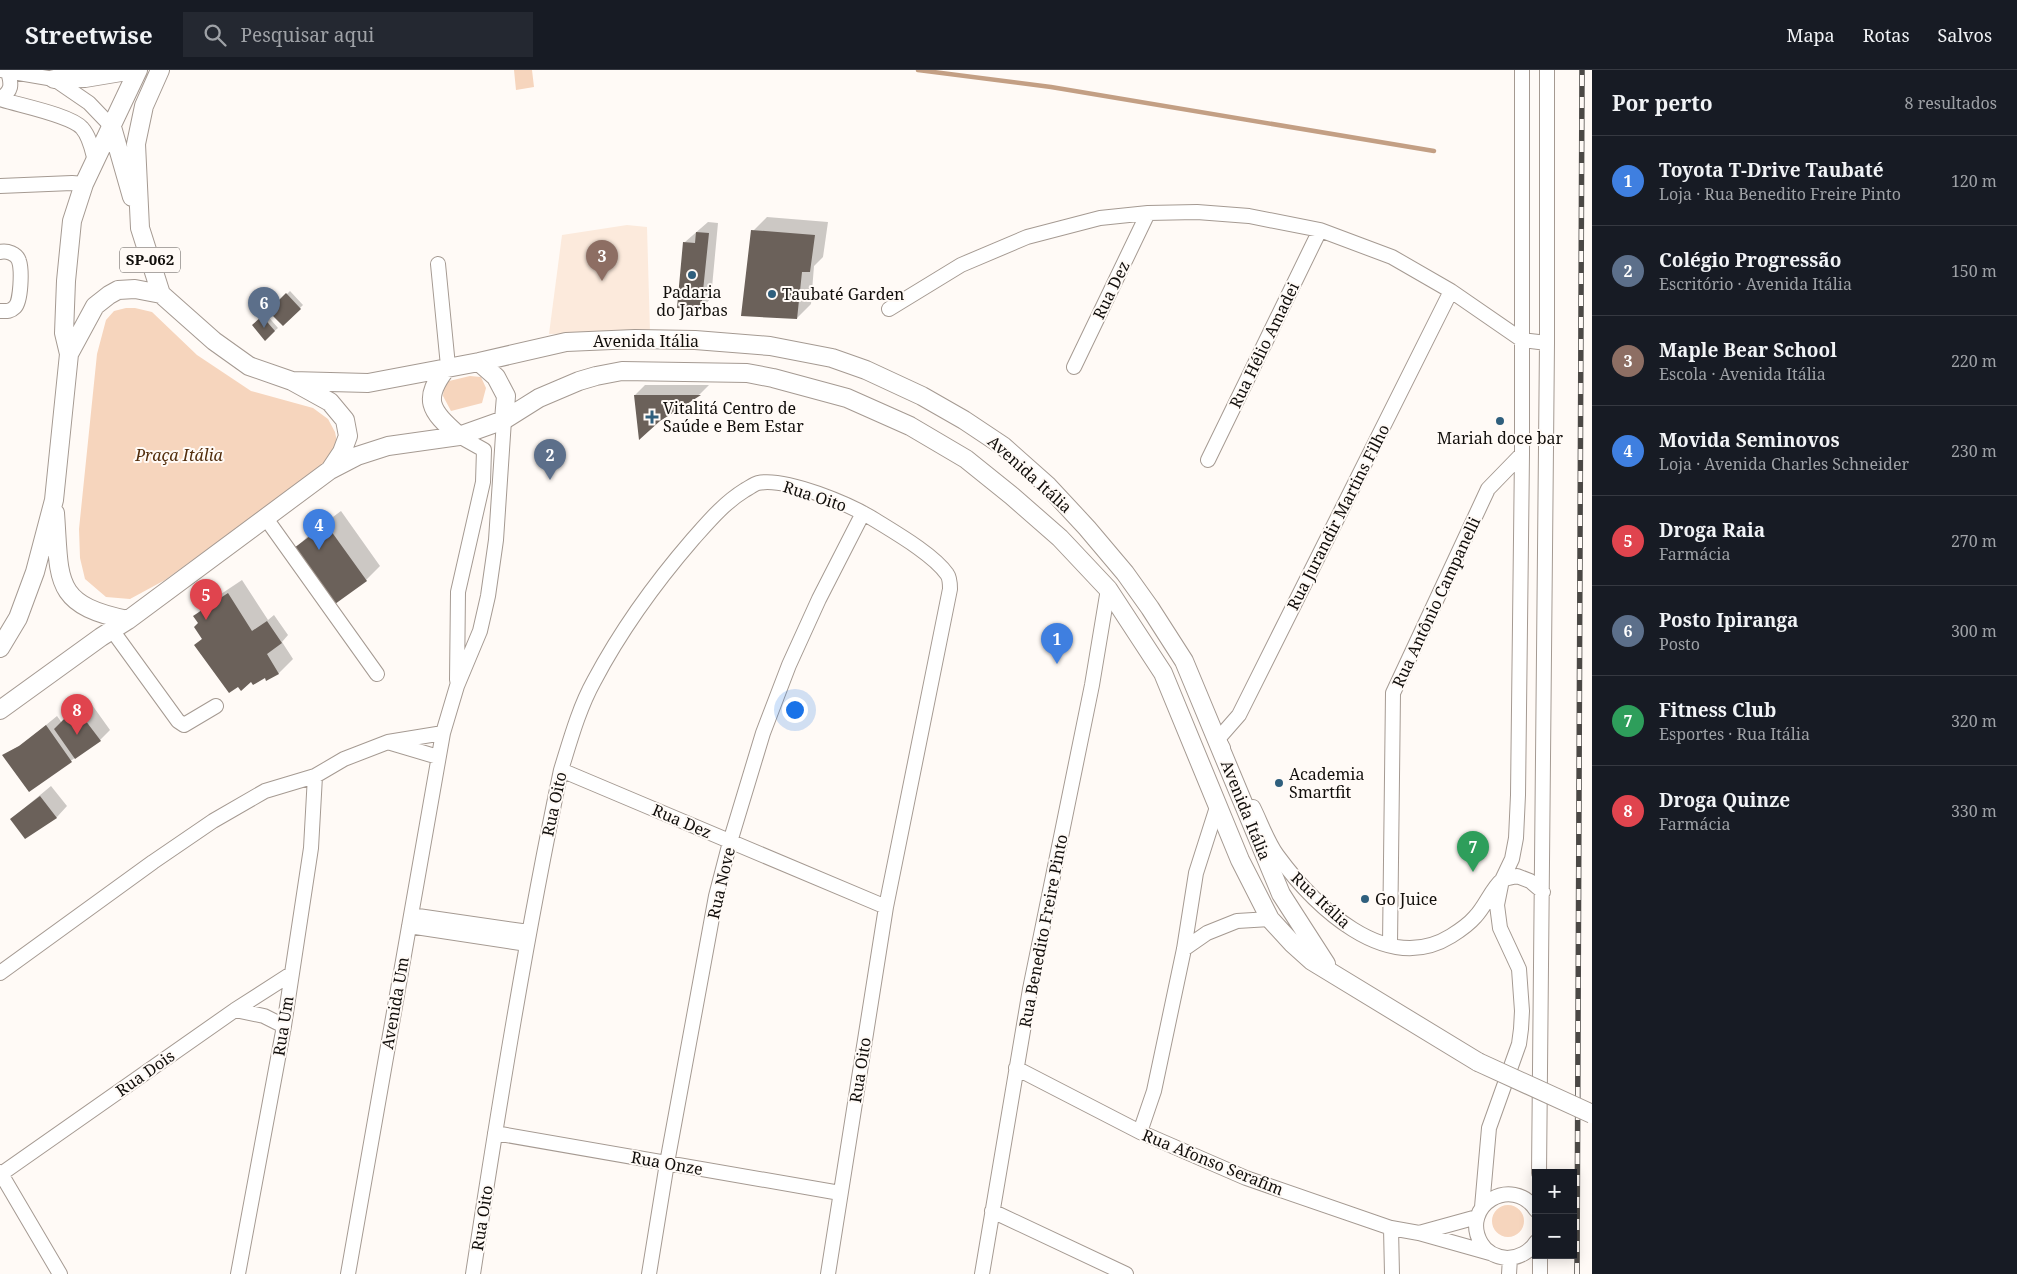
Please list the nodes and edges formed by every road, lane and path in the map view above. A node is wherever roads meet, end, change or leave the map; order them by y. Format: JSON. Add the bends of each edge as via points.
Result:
{"nodes":[{"id":1,"x":133,"y":70,"type":"edge"},
{"id":2,"x":138,"y":70,"type":"edge"},
{"id":3,"x":160,"y":70,"type":"edge"},
{"id":4,"x":1522,"y":70,"type":"edge"},
{"id":5,"x":1547,"y":70,"type":"edge"},
{"id":6,"x":4,"y":71,"type":"edge"},
{"id":7,"x":54,"y":80,"type":"junction"},
{"id":8,"x":0,"y":99,"type":"edge"},
{"id":9,"x":112,"y":127,"type":"junction"},
{"id":10,"x":95,"y":161,"type":"junction"},
{"id":11,"x":84,"y":184,"type":"junction"},
{"id":12,"x":0,"y":186,"type":"edge"},
{"id":13,"x":1148,"y":213,"type":"junction"},
{"id":14,"x":140,"y":228,"type":"junction"},
{"id":15,"x":1320,"y":230,"type":"junction"},
{"id":16,"x":0,"y":252,"type":"edge"},
{"id":17,"x":438,"y":264,"type":"dead end"},
{"id":18,"x":1452,"y":291,"type":"junction"},
{"id":19,"x":161,"y":294,"type":"junction"},
{"id":20,"x":889,"y":309,"type":"dead end"},
{"id":21,"x":0,"y":312,"type":"edge"},
{"id":22,"x":1522,"y":340,"type":"junction"},
{"id":23,"x":1547,"y":342,"type":"junction"},
{"id":24,"x":68,"y":354,"type":"junction"},
{"id":25,"x":479,"y":362,"type":"junction"},
{"id":26,"x":448,"y":366,"type":"junction"},
{"id":27,"x":1074,"y":367,"type":"dead end"},
{"id":28,"x":292,"y":381,"type":"junction"},
{"id":29,"x":504,"y":420,"type":"junction"},
{"id":30,"x":459,"y":436,"type":"junction"},
{"id":31,"x":1522,"y":454,"type":"junction"},
{"id":32,"x":1208,"y":460,"type":"dead end"},
{"id":33,"x":330,"y":470,"type":"junction"},
{"id":34,"x":54,"y":500,"type":"junction"},
{"id":35,"x":864,"y":513,"type":"junction"},
{"id":36,"x":266,"y":517,"type":"junction"},
{"id":37,"x":1108,"y":589,"type":"junction"},
{"id":38,"x":128,"y":620,"type":"junction"},
{"id":39,"x":112,"y":630,"type":"junction"},
{"id":40,"x":0,"y":648,"type":"edge"},
{"id":41,"x":377,"y":674,"type":"dead end"},
{"id":42,"x":457,"y":686,"type":"junction"},
{"id":43,"x":216,"y":706,"type":"dead end"},
{"id":44,"x":0,"y":710,"type":"edge"},
{"id":45,"x":443,"y":733,"type":"junction"},
{"id":46,"x":1218,"y":739,"type":"junction"},
{"id":47,"x":388,"y":742,"type":"junction"},
{"id":48,"x":438,"y":757,"type":"junction"},
{"id":49,"x":561,"y":770,"type":"junction"},
{"id":50,"x":315,"y":776,"type":"junction"},
{"id":51,"x":1218,"y":804,"type":"junction"},
{"id":52,"x":730,"y":842,"type":"junction"},
{"id":53,"x":1502,"y":880,"type":"junction"},
{"id":54,"x":1543,"y":892,"type":"junction"},
{"id":55,"x":886,"y":907,"type":"junction"},
{"id":56,"x":1270,"y":919,"type":"junction"},
{"id":57,"x":410,"y":921,"type":"junction"},
{"id":58,"x":528,"y":938,"type":"junction"},
{"id":59,"x":1390,"y":945,"type":"junction"},
{"id":60,"x":1184,"y":949,"type":"junction"},
{"id":61,"x":0,"y":973,"type":"edge"},
{"id":62,"x":1332,"y":973,"type":"junction"},
{"id":63,"x":291,"y":974,"type":"junction"},
{"id":64,"x":235,"y":1010,"type":"junction"},
{"id":65,"x":284,"y":1026,"type":"junction"},
{"id":66,"x":1016,"y":1068,"type":"junction"},
{"id":67,"x":1592,"y":1114,"type":"edge"},
{"id":68,"x":1140,"y":1132,"type":"junction"},
{"id":69,"x":494,"y":1133,"type":"junction"},
{"id":70,"x":667,"y":1163,"type":"junction"},
{"id":71,"x":1539,"y":1169,"type":"edge"},
{"id":72,"x":0,"y":1173,"type":"edge"},
{"id":73,"x":840,"y":1193,"type":"junction"},
{"id":74,"x":1532,"y":1206,"type":"edge"},
{"id":75,"x":992,"y":1211,"type":"junction"},
{"id":76,"x":1480,"y":1212,"type":"junction"},
{"id":77,"x":1391,"y":1228,"type":"junction"},
{"id":78,"x":1419,"y":1233,"type":"junction"},
{"id":79,"x":1532,"y":1246,"type":"edge"},
{"id":80,"x":1490,"y":1253,"type":"junction"},
{"id":81,"x":1510,"y":1258,"type":"junction"},
{"id":82,"x":1540,"y":1259,"type":"edge"},
{"id":83,"x":60,"y":1274,"type":"edge"},
{"id":84,"x":238,"y":1274,"type":"edge"},
{"id":85,"x":348,"y":1274,"type":"edge"},
{"id":86,"x":473,"y":1274,"type":"edge"},
{"id":87,"x":649,"y":1274,"type":"edge"},
{"id":88,"x":828,"y":1274,"type":"edge"},
{"id":89,"x":982,"y":1274,"type":"edge"},
{"id":90,"x":1126,"y":1274,"type":"edge"},
{"id":91,"x":1392,"y":1274,"type":"edge"},
{"id":92,"x":1509,"y":1274,"type":"edge"},
{"id":93,"x":1540,"y":1274,"type":"edge"}],
"edges":[{"from":1,"to":7,"type":"main road"},
{"from":2,"to":9,"type":"main road","number":"SP-062"},
{"from":3,"to":14,"type":"main road","number":"SP-062","via":[[144,106],[136,144]]},
{"from":4,"to":22,"type":"street"},
{"from":5,"to":23,"type":"street"},
{"from":6,"to":7,"type":"street"},
{"from":6,"to":8,"type":"street","via":[[12,83],[7,94]]},
{"from":7,"to":9,"type":"street","via":[[89,103]]},
{"from":8,"to":10,"type":"street","via":[[70,119],[82,127]]},
{"from":9,"to":10,"type":"main road","number":"SP-062"},
{"from":9,"to":14,"type":"main road"},
{"from":10,"to":11,"type":"main road","number":"SP-062"},
{"from":11,"to":12,"type":"street"},
{"from":11,"to":24,"type":"main road","number":"SP-062","via":[[72,221],[66,281],[64,333]]},
{"from":13,"to":15,"type":"street","via":[[1249,216]]},
{"from":13,"to":20,"type":"street","via":[[1100,218],[1027,237],[961,265]]},
{"from":13,"to":27,"type":"street","name":"Rua Dez"},
{"from":14,"to":19,"type":"main road","number":"SP-062"},
{"from":15,"to":18,"type":"street","via":[[1392,257]]},
{"from":15,"to":32,"type":"street","name":"Rua Hélio Amadei"},
{"from":16,"to":21,"type":"street","via":[[14,254],[19,261],[20,298],[10,311]]},
{"from":17,"to":26,"type":"street"},
{"from":18,"to":22,"type":"street"},
{"from":18,"to":46,"type":"street","name":"Rua Jurandir Martins Filho","via":[[1239,715]]},
{"from":19,"to":24,"type":"main road","number":"SP-062","via":[[135,289],[118,290],[109,295],[95,306]]},
{"from":19,"to":28,"type":"main road","number":"SP-062","via":[[214,342],[249,366]]},
{"from":22,"to":23,"type":"street"},
{"from":22,"to":31,"type":"street"},
{"from":23,"to":54,"type":"street"},
{"from":24,"to":34,"type":"main road","number":"SP-062"},
{"from":25,"to":26,"type":"main road","name":"Avenida Itália"},
{"from":25,"to":29,"type":"main road","via":[[496,377],[506,396]]},
{"from":25,"to":46,"type":"main road","name":"Avenida Itália","via":[[566,342],[635,339],[751,344],[832,358],[922,396],[1003,446],[1048,486],[1087,528],[1125,573],[1184,661]]},
{"from":26,"to":28,"type":"main road","name":"Avenida Itália","via":[[368,383]]},
{"from":26,"to":30,"type":"main road","via":[[436,382],[431,400],[440,419]]},
{"from":28,"to":33,"type":"main road","number":"SP-062","via":[[330,402],[345,420],[348,436]]},
{"from":29,"to":30,"type":"main road"},
{"from":29,"to":37,"type":"main road","name":"Avenida Itália","via":[[539,398],[579,381],[622,372],[747,373],[794,383],[847,398],[910,426],[966,458],[1060,538]]},
{"from":29,"to":42,"type":"street","via":[[496,540],[488,596],[480,631]]},
{"from":30,"to":33,"type":"main road","via":[[388,446]]},
{"from":30,"to":42,"type":"street","via":[[484,450],[484,467],[458,592]]},
{"from":31,"to":53,"type":"street","via":[[1516,838],[1512,859]]},
{"from":31,"to":59,"type":"street","name":"Rua Antônio Campanelli","via":[[1488,489],[1393,693]]},
{"from":33,"to":36,"type":"main road","number":"SP-062"},
{"from":34,"to":38,"type":"main road","number":"SP-062","via":[[60,573],[65,590],[80,604],[104,615]]},
{"from":34,"to":40,"type":"main road","number":"SP-062","via":[[35,572],[18,618]]},
{"from":35,"to":49,"type":"street","name":"Rua Oito","via":[[784,483],[758,483],[730,499],[673,562],[632,617],[593,683]]},
{"from":35,"to":52,"type":"street","name":"Rua Nove","via":[[789,665],[763,733]]},
{"from":35,"to":55,"type":"street","name":"Rua Oito","via":[[934,561],[949,576],[950,589]]},
{"from":36,"to":38,"type":"main road","number":"SP-062"},
{"from":36,"to":41,"type":"street"},
{"from":37,"to":51,"type":"main road","name":"Avenida Itália","via":[[1163,673]]},
{"from":37,"to":66,"type":"street","name":"Rua Benedito Freire Pinto","via":[[1092,686]]},
{"from":38,"to":39,"type":"main road","number":"SP-062"},
{"from":39,"to":43,"type":"street","via":[[178,721],[184,725]]},
{"from":39,"to":44,"type":"main road","number":"SP-062"},
{"from":42,"to":45,"type":"street","name":"Avenida Um"},
{"from":45,"to":47,"type":"street"},
{"from":45,"to":48,"type":"street","name":"Avenida Um"},
{"from":46,"to":59,"type":"street","name":"Rua Itália","via":[[1276,853],[1291,873],[1346,926],[1365,937]]},
{"from":46,"to":62,"type":"main road","name":"Avenida Itália","via":[[1281,894]]},
{"from":47,"to":48,"type":"street"},
{"from":47,"to":50,"type":"street","via":[[344,759]]},
{"from":48,"to":57,"type":"street","name":"Avenida Um"},
{"from":49,"to":52,"type":"street","name":"Rua Dez"},
{"from":49,"to":58,"type":"street","name":"Rua Oito"},
{"from":50,"to":61,"type":"street","via":[[265,791],[213,821]]},
{"from":50,"to":63,"type":"street","name":"Rua Um","via":[[311,848]]},
{"from":51,"to":56,"type":"main road","name":"Avenida Itália","via":[[1240,860]]},
{"from":51,"to":60,"type":"street","via":[[1196,873]]},
{"from":52,"to":55,"type":"street","name":"Rua Dez"},
{"from":52,"to":70,"type":"street","name":"Rua Nove","via":[[716,896]]},
{"from":53,"to":54,"type":"street","via":[[1517,876],[1530,881]]},
{"from":53,"to":59,"type":"street","name":"Rua Itália","via":[[1475,917],[1450,936],[1428,946]]},
{"from":53,"to":76,"type":"street","via":[[1497,906],[1500,928],[1519,969],[1522,1011],[1519,1044],[1489,1128]]},
{"from":54,"to":71,"type":"street"},
{"from":55,"to":73,"type":"street","name":"Rua Oito"},
{"from":56,"to":60,"type":"street","via":[[1236,921],[1207,933]]},
{"from":56,"to":62,"type":"main road","name":"Avenida Itália","via":[[1312,961]]},
{"from":57,"to":58,"type":"street"},
{"from":57,"to":85,"type":"street","name":"Avenida Um"},
{"from":58,"to":69,"type":"street","name":"Rua Oito"},
{"from":60,"to":68,"type":"street","via":[[1154,1092]]},
{"from":62,"to":67,"type":"main road","name":"Avenida Itália","bridge":true,"via":[[1478,1062]]},
{"from":63,"to":64,"type":"street","name":"Rua Dois"},
{"from":63,"to":65,"type":"street","name":"Rua Um"},
{"from":64,"to":65,"type":"street","via":[[264,1016]]},
{"from":64,"to":72,"type":"street","name":"Rua Dois"},
{"from":65,"to":84,"type":"street","name":"Rua Um"},
{"from":66,"to":68,"type":"street","name":"Rua Afonso Serafim"},
{"from":66,"to":75,"type":"street","name":"Rua Benedito Freire Pinto"},
{"from":68,"to":77,"type":"street","name":"Rua Afonso Serafim","via":[[1246,1178]]},
{"from":69,"to":70,"type":"street","name":"Rua Onze"},
{"from":69,"to":86,"type":"street","name":"Rua Oito"},
{"from":70,"to":73,"type":"street","name":"Rua Onze"},
{"from":70,"to":87,"type":"street","name":"Rua Nove"},
{"from":72,"to":83,"type":"street"},
{"from":73,"to":88,"type":"street","name":"Rua Oito"},
{"from":74,"to":76,"type":"street","via":[[1525,1198],[1498,1195],[1489,1200]]},
{"from":75,"to":89,"type":"street","name":"Rua Benedito Freire Pinto"},
{"from":75,"to":90,"type":"street"},
{"from":76,"to":78,"type":"street"},
{"from":76,"to":80,"type":"street","via":[[1476,1227],[1478,1237]]},
{"from":77,"to":78,"type":"street","name":"Rua Afonso Serafim"},
{"from":77,"to":91,"type":"street"},
{"from":78,"to":80,"type":"street","name":"Rua Afonso Serafim"},
{"from":79,"to":81,"type":"street","via":[[1527,1252]]},
{"from":80,"to":81,"type":"street","name":"Rua Afonso Serafim"},
{"from":81,"to":92,"type":"street"},
{"from":82,"to":93,"type":"street"}]}
